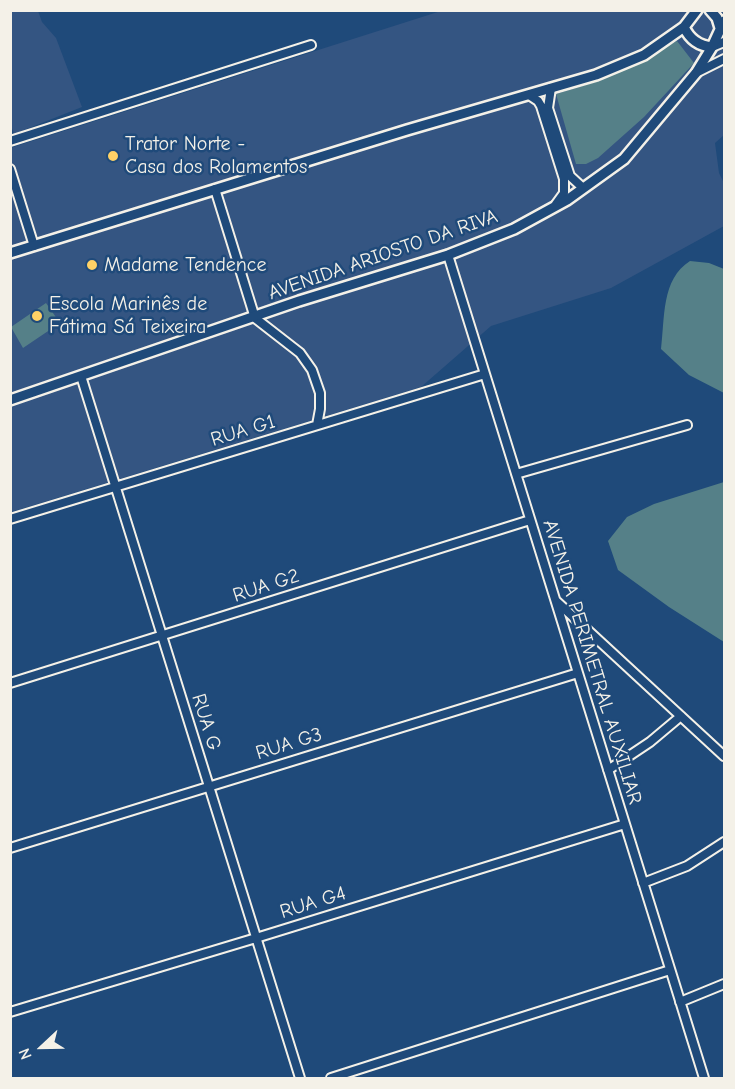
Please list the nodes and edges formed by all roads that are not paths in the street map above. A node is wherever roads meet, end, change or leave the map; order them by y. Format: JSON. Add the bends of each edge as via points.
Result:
{"nodes":[{"id":1,"x":697,"y":10,"type":"edge"},
{"id":2,"x":710,"y":10,"type":"edge"},
{"id":3,"x":684,"y":27,"type":"junction"},
{"id":4,"x":723,"y":27,"type":"edge"},
{"id":5,"x":724,"y":42,"type":"edge"},
{"id":6,"x":311,"y":45,"type":"dead end"},
{"id":7,"x":712,"y":47,"type":"junction"},
{"id":8,"x":724,"y":59,"type":"edge"},
{"id":9,"x":696,"y":74,"type":"junction"},
{"id":10,"x":551,"y":88,"type":"junction"},
{"id":11,"x":529,"y":95,"type":"junction"},
{"id":12,"x":10,"y":141,"type":"edge"},
{"id":13,"x":556,"y":143,"type":"junction"},
{"id":14,"x":10,"y":169,"type":"edge"},
{"id":15,"x":568,"y":179,"type":"junction"},
{"id":16,"x":583,"y":188,"type":"junction"},
{"id":17,"x":215,"y":189,"type":"junction"},
{"id":18,"x":550,"y":209,"type":"junction"},
{"id":19,"x":34,"y":246,"type":"junction"},
{"id":20,"x":10,"y":254,"type":"edge"},
{"id":21,"x":448,"y":255,"type":"junction"},
{"id":22,"x":255,"y":318,"type":"junction"},
{"id":23,"x":485,"y":374,"type":"junction"},
{"id":24,"x":81,"y":376,"type":"junction"},
{"id":25,"x":10,"y":400,"type":"edge"},
{"id":26,"x":317,"y":425,"type":"junction"},
{"id":27,"x":687,"y":425,"type":"dead end"},
{"id":28,"x":516,"y":474,"type":"junction"},
{"id":29,"x":116,"y":487,"type":"junction"},
{"id":30,"x":10,"y":519,"type":"edge"},
{"id":31,"x":530,"y":520,"type":"junction"},
{"id":32,"x":555,"y":600,"type":"junction"},
{"id":33,"x":162,"y":636,"type":"junction"},
{"id":34,"x":578,"y":673,"type":"junction"},
{"id":35,"x":10,"y":683,"type":"edge"},
{"id":36,"x":681,"y":716,"type":"junction"},
{"id":37,"x":724,"y":756,"type":"edge"},
{"id":38,"x":608,"y":770,"type":"junction"},
{"id":39,"x":209,"y":786,"type":"junction"},
{"id":40,"x":625,"y":824,"type":"junction"},
{"id":41,"x":724,"y":842,"type":"edge"},
{"id":42,"x":10,"y":848,"type":"edge"},
{"id":43,"x":643,"y":883,"type":"junction"},
{"id":44,"x":256,"y":938,"type":"junction"},
{"id":45,"x":670,"y":970,"type":"junction"},
{"id":46,"x":724,"y":984,"type":"edge"},
{"id":47,"x":680,"y":1002,"type":"junction"},
{"id":48,"x":10,"y":1012,"type":"edge"},
{"id":49,"x":300,"y":1078,"type":"edge"},
{"id":50,"x":331,"y":1078,"type":"edge"},
{"id":51,"x":704,"y":1078,"type":"edge"}],
"edges":[{"from":1,"to":3,"type":"street"},
{"from":2,"to":4,"type":"street"},
{"from":3,"to":7,"type":"street","via":[[694,41]]},
{"from":3,"to":10,"type":"street","via":[[644,55]]},
{"from":4,"to":7,"type":"street","name":"AVENIDA ARIOSTO DA RIVA"},
{"from":5,"to":7,"type":"street"},
{"from":6,"to":12,"type":"street"},
{"from":7,"to":9,"type":"street","name":"AVENIDA ARIOSTO DA RIVA"},
{"from":8,"to":9,"type":"street"},
{"from":9,"to":16,"type":"street","name":"AVENIDA ARIOSTO DA RIVA","via":[[624,159]]},
{"from":10,"to":11,"type":"street"},
{"from":10,"to":13,"type":"street","via":[[548,108]]},
{"from":11,"to":13,"type":"street","via":[[538,101]]},
{"from":11,"to":17,"type":"street"},
{"from":13,"to":15,"type":"street"},
{"from":14,"to":19,"type":"street"},
{"from":15,"to":16,"type":"street"},
{"from":15,"to":18,"type":"street","via":[[561,198]]},
{"from":16,"to":18,"type":"street","name":"AVENIDA ARIOSTO DA RIVA"},
{"from":17,"to":19,"type":"street"},
{"from":17,"to":22,"type":"street"},
{"from":18,"to":21,"type":"street","name":"AVENIDA ARIOSTO DA RIVA","via":[[514,229]]},
{"from":19,"to":20,"type":"street"},
{"from":21,"to":22,"type":"street","name":"AVENIDA ARIOSTO DA RIVA"},
{"from":21,"to":23,"type":"street","name":"AVENIDA PERIMETRAL AUXILIAR"},
{"from":22,"to":24,"type":"street","name":"AVENIDA ARIOSTO DA RIVA"},
{"from":22,"to":26,"type":"street","via":[[300,353],[312,370],[320,393]]},
{"from":23,"to":26,"type":"street","name":"RUA G1"},
{"from":23,"to":28,"type":"street","name":"AVENIDA PERIMETRAL AUXILIAR"},
{"from":24,"to":25,"type":"street","name":"AVENIDA ARIOSTO DA RIVA"},
{"from":24,"to":29,"type":"street","name":"RUA G"},
{"from":26,"to":29,"type":"street","name":"RUA G1"},
{"from":27,"to":28,"type":"street"},
{"from":28,"to":31,"type":"street","name":"AVENIDA PERIMETRAL AUXILIAR"},
{"from":29,"to":30,"type":"street","name":"RUA G1"},
{"from":29,"to":33,"type":"street","name":"RUA G"},
{"from":31,"to":32,"type":"street","name":"AVENIDA PERIMETRAL AUXILIAR"},
{"from":31,"to":33,"type":"street","name":"RUA G2"},
{"from":32,"to":34,"type":"street","name":"AVENIDA PERIMETRAL AUXILIAR"},
{"from":32,"to":36,"type":"street"},
{"from":33,"to":35,"type":"street","name":"RUA G2"},
{"from":33,"to":39,"type":"street","name":"RUA G"},
{"from":34,"to":38,"type":"street","name":"AVENIDA PERIMETRAL AUXILIAR"},
{"from":34,"to":39,"type":"street","name":"RUA G3"},
{"from":36,"to":37,"type":"street"},
{"from":36,"to":38,"type":"street"},
{"from":38,"to":40,"type":"street","name":"AVENIDA PERIMETRAL AUXILIAR"},
{"from":39,"to":42,"type":"street","name":"RUA G3"},
{"from":39,"to":44,"type":"street","name":"RUA G"},
{"from":40,"to":43,"type":"street","name":"AVENIDA PERIMETRAL AUXILIAR"},
{"from":40,"to":44,"type":"street","name":"RUA G4"},
{"from":41,"to":43,"type":"street","via":[[687,866]]},
{"from":43,"to":45,"type":"street","name":"AVENIDA PERIMETRAL AUXILIAR"},
{"from":44,"to":48,"type":"street","name":"RUA G4"},
{"from":44,"to":49,"type":"street","name":"RUA G"},
{"from":45,"to":47,"type":"street","name":"AVENIDA PERIMETRAL AUXILIAR"},
{"from":45,"to":50,"type":"street"},
{"from":46,"to":47,"type":"street"},
{"from":47,"to":51,"type":"street","name":"AVENIDA PERIMETRAL AUXILIAR"}]}
